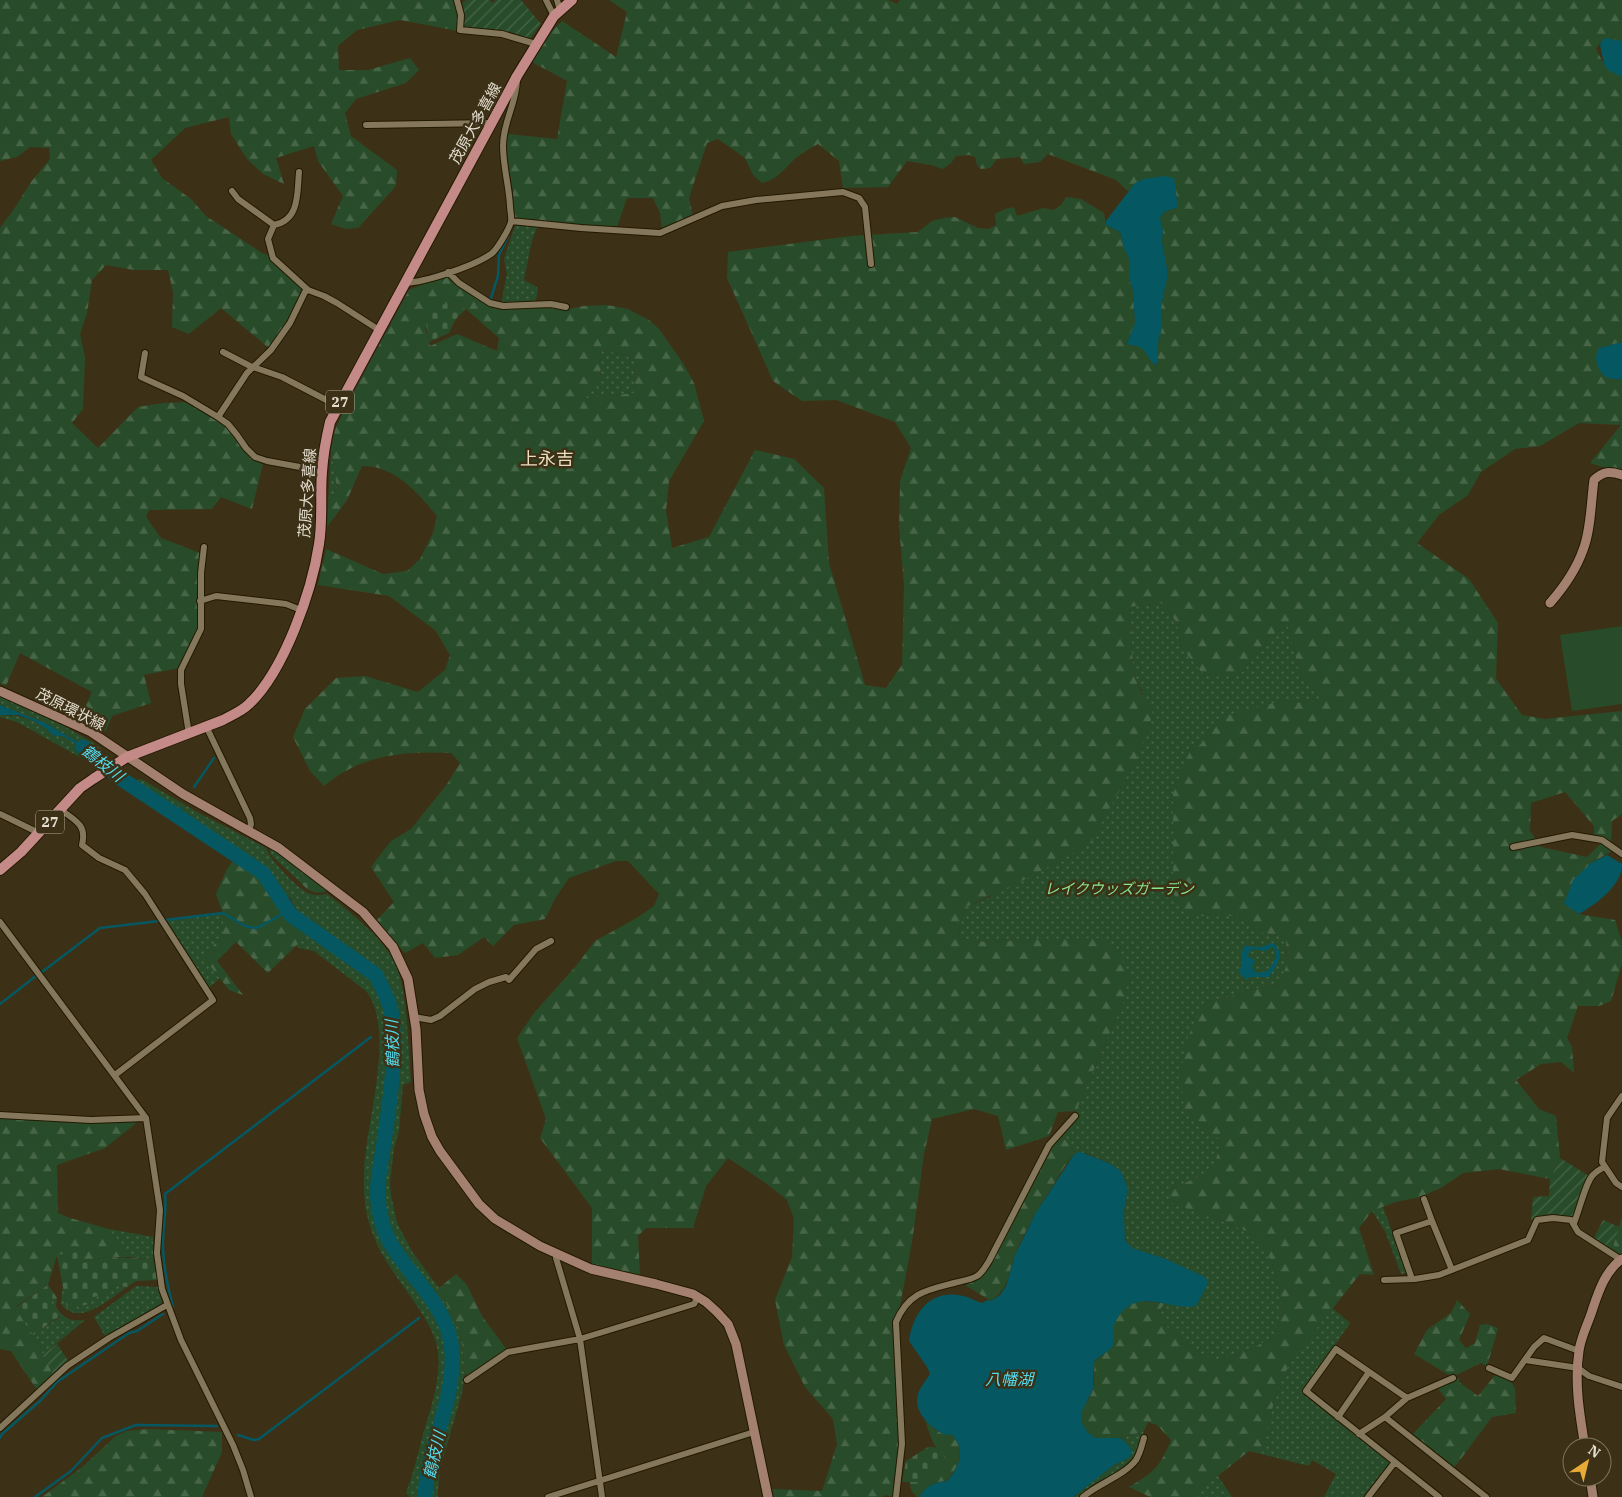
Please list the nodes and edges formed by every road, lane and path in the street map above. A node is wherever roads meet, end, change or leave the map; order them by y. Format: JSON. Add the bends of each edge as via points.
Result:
{"nodes":[{"id":1,"x":457,"y":0,"type":"edge"},
{"id":2,"x":546,"y":0,"type":"edge"},
{"id":3,"x":572,"y":0,"type":"edge"},
{"id":4,"x":557,"y":9,"type":"edge"},
{"id":5,"x":536,"y":44,"type":"junction"},
{"id":6,"x":517,"y":76,"type":"junction"},
{"id":7,"x":492,"y":123,"type":"junction"},
{"id":8,"x":366,"y":125,"type":"dead end"},
{"id":9,"x":299,"y":172,"type":"dead end"},
{"id":10,"x":232,"y":191,"type":"dead end"},
{"id":11,"x":511,"y":221,"type":"junction"},
{"id":12,"x":274,"y":225,"type":"junction"},
{"id":13,"x":871,"y":264,"type":"dead end"},
{"id":14,"x":448,"y":272,"type":"junction"},
{"id":15,"x":405,"y":283,"type":"junction"},
{"id":16,"x":308,"y":290,"type":"junction"},
{"id":17,"x":566,"y":307,"type":"dead end"},
{"id":18,"x":379,"y":330,"type":"junction"},
{"id":19,"x":223,"y":352,"type":"dead end"},
{"id":20,"x":146,"y":353,"type":"dead end"},
{"id":21,"x":254,"y":367,"type":"junction"},
{"id":22,"x":338,"y":406,"type":"junction"},
{"id":23,"x":218,"y":417,"type":"junction"},
{"id":24,"x":322,"y":471,"type":"junction"},
{"id":25,"x":1622,"y":475,"type":"edge"},
{"id":26,"x":204,"y":547,"type":"dead end"},
{"id":27,"x":200,"y":601,"type":"junction"},
{"id":28,"x":1550,"y":603,"type":"dead end"},
{"id":29,"x":301,"y":610,"type":"junction"},
{"id":30,"x":0,"y":691,"type":"edge"},
{"id":31,"x":206,"y":726,"type":"junction"},
{"id":32,"x":189,"y":734,"type":"junction"},
{"id":33,"x":123,"y":760,"type":"junction"},
{"id":34,"x":61,"y":810,"type":"junction"},
{"id":35,"x":0,"y":814,"type":"edge"},
{"id":36,"x":249,"y":830,"type":"junction"},
{"id":37,"x":39,"y":833,"type":"junction"},
{"id":38,"x":1513,"y":847,"type":"dead end"},
{"id":39,"x":1622,"y":854,"type":"edge"},
{"id":40,"x":0,"y":870,"type":"edge"},
{"id":41,"x":0,"y":922,"type":"edge"},
{"id":42,"x":551,"y":941,"type":"dead end"},
{"id":43,"x":414,"y":1017,"type":"junction"},
{"id":44,"x":115,"y":1075,"type":"junction"},
{"id":45,"x":1622,"y":1096,"type":"edge"},
{"id":46,"x":0,"y":1115,"type":"edge"},
{"id":47,"x":1075,"y":1116,"type":"dead end"},
{"id":48,"x":146,"y":1118,"type":"junction"},
{"id":49,"x":1604,"y":1167,"type":"junction"},
{"id":50,"x":1622,"y":1187,"type":"edge"},
{"id":51,"x":1424,"y":1198,"type":"dead end"},
{"id":52,"x":1432,"y":1221,"type":"junction"},
{"id":53,"x":1574,"y":1223,"type":"junction"},
{"id":54,"x":557,"y":1253,"type":"junction"},
{"id":55,"x":1621,"y":1259,"type":"edge"},
{"id":56,"x":1452,"y":1270,"type":"junction"},
{"id":57,"x":1412,"y":1279,"type":"junction"},
{"id":58,"x":1384,"y":1280,"type":"dead end"},
{"id":59,"x":698,"y":1297,"type":"junction"},
{"id":60,"x":167,"y":1305,"type":"junction"},
{"id":61,"x":580,"y":1339,"type":"junction"},
{"id":62,"x":1579,"y":1351,"type":"junction"},
{"id":63,"x":1525,"y":1360,"type":"junction"},
{"id":64,"x":1489,"y":1368,"type":"dead end"},
{"id":65,"x":1578,"y":1368,"type":"junction"},
{"id":66,"x":1369,"y":1372,"type":"junction"},
{"id":67,"x":1453,"y":1378,"type":"dead end"},
{"id":68,"x":467,"y":1380,"type":"dead end"},
{"id":69,"x":1622,"y":1387,"type":"edge"},
{"id":70,"x":1407,"y":1398,"type":"junction"},
{"id":71,"x":1338,"y":1417,"type":"junction"},
{"id":72,"x":1385,"y":1417,"type":"junction"},
{"id":73,"x":0,"y":1428,"type":"edge"},
{"id":74,"x":754,"y":1432,"type":"junction"},
{"id":75,"x":1359,"y":1434,"type":"junction"},
{"id":76,"x":1584,"y":1437,"type":"edge"},
{"id":77,"x":1144,"y":1438,"type":"dead end"},
{"id":78,"x":1395,"y":1462,"type":"junction"},
{"id":79,"x":600,"y":1481,"type":"junction"},
{"id":80,"x":251,"y":1497,"type":"edge"},
{"id":81,"x":548,"y":1497,"type":"edge"},
{"id":82,"x":602,"y":1497,"type":"edge"},
{"id":83,"x":768,"y":1497,"type":"edge"},
{"id":84,"x":896,"y":1497,"type":"edge"},
{"id":85,"x":1082,"y":1497,"type":"edge"},
{"id":86,"x":1368,"y":1497,"type":"edge"},
{"id":87,"x":1439,"y":1497,"type":"edge"},
{"id":88,"x":1486,"y":1497,"type":"edge"}],
"edges":[{"from":1,"to":5,"type":"street","via":[[460,30],[502,34]]},
{"from":2,"to":4,"type":"street"},
{"from":3,"to":4,"type":"main road","name":"茂原大多喜線","number":"27"},
{"from":4,"to":5,"type":"main road","name":"茂原大多喜線","number":"27"},
{"from":5,"to":6,"type":"main road","name":"茂原大多喜線","number":"27"},
{"from":6,"to":7,"type":"main road","name":"茂原大多喜線","number":"27"},
{"from":6,"to":11,"type":"street","via":[[517,90],[505,122],[503,147]]},
{"from":7,"to":8,"type":"street"},
{"from":7,"to":15,"type":"main road","name":"茂原大多喜線","number":"27"},
{"from":9,"to":12,"type":"street","via":[[293,213],[282,224]]},
{"from":10,"to":12,"type":"street"},
{"from":11,"to":13,"type":"street","via":[[660,232],[722,206],[842,192],[859,198],[865,207]]},
{"from":11,"to":14,"type":"street","via":[[492,253]]},
{"from":12,"to":16,"type":"street","via":[[268,239],[273,258]]},
{"from":14,"to":15,"type":"street"},
{"from":14,"to":17,"type":"street","via":[[490,303]]},
{"from":15,"to":18,"type":"main road","name":"茂原大多喜線","number":"27"},
{"from":16,"to":18,"type":"street","via":[[337,303]]},
{"from":16,"to":21,"type":"street","via":[[271,350]]},
{"from":18,"to":22,"type":"main road","name":"茂原大多喜線","number":"27"},
{"from":19,"to":21,"type":"street"},
{"from":20,"to":23,"type":"street","via":[[141,377]]},
{"from":21,"to":22,"type":"street","via":[[282,377]]},
{"from":21,"to":23,"type":"street"},
{"from":22,"to":24,"type":"main road","name":"茂原大多喜線","number":"27","via":[[330,422]]},
{"from":23,"to":24,"type":"street","via":[[228,424],[255,457]]},
{"from":24,"to":29,"type":"main road","name":"茂原大多喜線","number":"27","via":[[319,544]]},
{"from":25,"to":28,"type":"main road","via":[[1606,472],[1594,480],[1584,548],[1564,587]]},
{"from":26,"to":27,"type":"street"},
{"from":27,"to":29,"type":"street","via":[[216,596],[286,604]]},
{"from":27,"to":32,"type":"street","via":[[201,629],[181,670]]},
{"from":29,"to":31,"type":"main road","name":"茂原大多喜線","number":"27","via":[[283,656],[257,695],[236,713]]},
{"from":30,"to":33,"type":"main road","name":"茂原環状線","via":[[91,732]]},
{"from":31,"to":32,"type":"main road","name":"茂原大多喜線","number":"27"},
{"from":31,"to":36,"type":"street","via":[[250,818]]},
{"from":32,"to":33,"type":"main road","name":"茂原大多喜線","number":"27"},
{"from":33,"to":34,"type":"main road","name":"茂原大多喜線","number":"27","via":[[80,788]]},
{"from":33,"to":36,"type":"main road","name":"茂原環状線"},
{"from":34,"to":37,"type":"main road","name":"茂原大多喜線","number":"27"},
{"from":34,"to":44,"type":"street","via":[[83,829],[82,845],[99,858],[125,870],[145,894],[213,1000]]},
{"from":35,"to":37,"type":"street"},
{"from":36,"to":43,"type":"main road","name":"茂原環状線","via":[[280,848],[363,912],[393,946],[408,979]]},
{"from":37,"to":40,"type":"main road","name":"茂原大多喜線","number":"27"},
{"from":38,"to":39,"type":"street","via":[[1572,835],[1602,840]]},
{"from":41,"to":44,"type":"street"},
{"from":42,"to":43,"type":"street","via":[[536,949],[509,980],[506,977],[482,986],[431,1020]]},
{"from":43,"to":54,"type":"main road","name":"茂原環状線","via":[[419,1090],[424,1114],[440,1151],[486,1212]]},
{"from":44,"to":48,"type":"street"},
{"from":45,"to":49,"type":"street","via":[[1607,1118]]},
{"from":46,"to":48,"type":"street","via":[[92,1120]]},
{"from":47,"to":84,"type":"street","via":[[1050,1145],[989,1261],[978,1275],[917,1294],[900,1313],[896,1332],[902,1444]]},
{"from":48,"to":60,"type":"street","via":[[160,1210],[157,1252]]},
{"from":49,"to":50,"type":"street"},
{"from":49,"to":53,"type":"street","via":[[1593,1174],[1587,1184]]},
{"from":51,"to":52,"type":"street"},
{"from":52,"to":56,"type":"street"},
{"from":52,"to":57,"type":"street","via":[[1396,1233]]},
{"from":53,"to":55,"type":"street","via":[[1578,1232]]},
{"from":53,"to":56,"type":"street","via":[[1558,1218],[1537,1220],[1528,1240]]},
{"from":54,"to":59,"type":"main road","name":"茂原環状線","via":[[591,1269]]},
{"from":54,"to":61,"type":"street"},
{"from":55,"to":62,"type":"main road","via":[[1603,1282]]},
{"from":56,"to":57,"type":"street"},
{"from":57,"to":58,"type":"street"},
{"from":59,"to":61,"type":"street","via":[[694,1304]]},
{"from":59,"to":74,"type":"main road","name":"茂原環状線","via":[[718,1312],[731,1331]]},
{"from":60,"to":73,"type":"street","via":[[67,1366]]},
{"from":60,"to":80,"type":"street","via":[[188,1355],[234,1445]]},
{"from":61,"to":68,"type":"street","via":[[508,1352]]},
{"from":61,"to":79,"type":"street"},
{"from":62,"to":63,"type":"street","via":[[1544,1338]]},
{"from":62,"to":65,"type":"main road"},
{"from":63,"to":64,"type":"street","via":[[1512,1378]]},
{"from":63,"to":65,"type":"street"},
{"from":65,"to":69,"type":"street","via":[[1589,1376]]},
{"from":65,"to":76,"type":"main road"},
{"from":66,"to":70,"type":"street"},
{"from":66,"to":71,"type":"street"},
{"from":66,"to":71,"type":"street","via":[[1336,1349],[1306,1391]]},
{"from":67,"to":70,"type":"street"},
{"from":70,"to":72,"type":"street"},
{"from":71,"to":75,"type":"street"},
{"from":72,"to":75,"type":"street"},
{"from":72,"to":88,"type":"street"},
{"from":74,"to":79,"type":"street"},
{"from":74,"to":83,"type":"main road","name":"茂原環状線"},
{"from":75,"to":78,"type":"street"},
{"from":77,"to":85,"type":"street","via":[[1135,1462]]},
{"from":78,"to":86,"type":"street"},
{"from":78,"to":87,"type":"street"},
{"from":79,"to":81,"type":"street"},
{"from":79,"to":82,"type":"street"}]}
